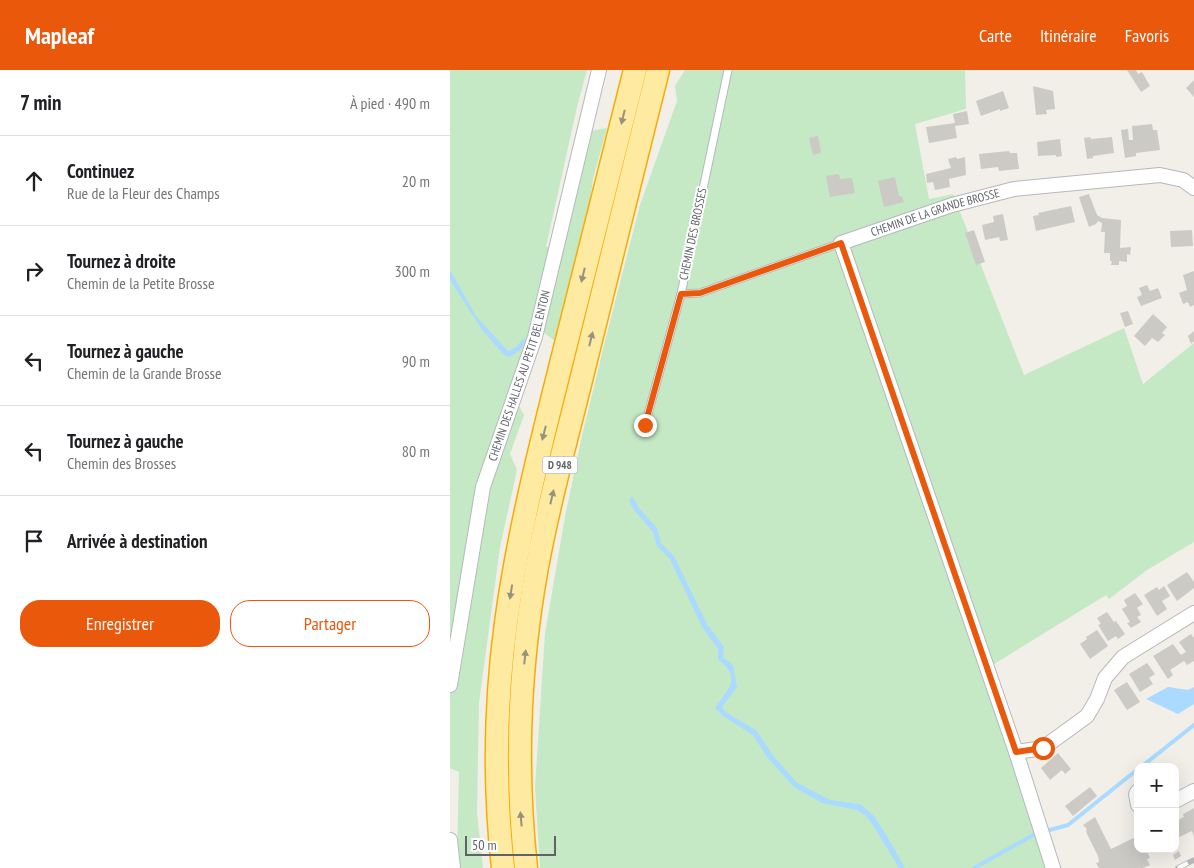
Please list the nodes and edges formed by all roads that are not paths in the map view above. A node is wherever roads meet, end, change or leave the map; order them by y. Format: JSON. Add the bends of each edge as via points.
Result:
{"nodes":[{"id":1,"x":599,"y":70,"type":"edge"},
{"id":2,"x":634,"y":70,"type":"edge"},
{"id":3,"x":658,"y":70,"type":"edge"},
{"id":4,"x":728,"y":70,"type":"edge"},
{"id":5,"x":1194,"y":188,"type":"edge"},
{"id":6,"x":841,"y":243,"type":"junction"},
{"id":7,"x":681,"y":294,"type":"junction"},
{"id":8,"x":645,"y":425,"type":"dead end"},
{"id":9,"x":1194,"y":613,"type":"edge"},
{"id":10,"x":450,"y":685,"type":"edge"},
{"id":11,"x":1016,"y":752,"type":"junction"},
{"id":12,"x":1194,"y":791,"type":"edge"},
{"id":13,"x":1179,"y":799,"type":"edge"},
{"id":14,"x":450,"y":840,"type":"edge"},
{"id":15,"x":453,"y":868,"type":"edge"},
{"id":16,"x":502,"y":868,"type":"edge"},
{"id":17,"x":526,"y":868,"type":"edge"},
{"id":18,"x":1053,"y":868,"type":"edge"}],
"edges":[{"from":1,"to":10,"type":"street","name":"CHEMIN DES HALLES AU PETIT BEL ENTON","via":[[535,337],[483,487]]},
{"from":2,"to":16,"type":"highway","number":"D 948","one_way":true,"via":[[537,461],[513,577],[498,718]]},
{"from":17,"to":3,"type":"highway","number":"D 948","one_way":true,"via":[[520,802],[520,708],[537,567]]},
{"from":4,"to":7,"type":"lane","name":"CHEMIN DES BROSSES"},
{"from":5,"to":6,"type":"street","name":"CHEMIN DE LA GRANDE BROSSE","via":[[1183,180],[1160,174],[1014,189],[952,205]]},
{"from":6,"to":7,"type":"lane","name":"CHEMIN DE LA GRANDE BROSSE","via":[[700,293]]},
{"from":6,"to":11,"type":"street"},
{"from":7,"to":8,"type":"lane","name":"CHEMIN DES BROSSES"},
{"from":9,"to":11,"type":"street","via":[[1123,657],[1105,678],[1087,716],[1043,748]]},
{"from":11,"to":18,"type":"street"},
{"from":12,"to":13,"type":"street"},
{"from":14,"to":15,"type":"street"}]}
